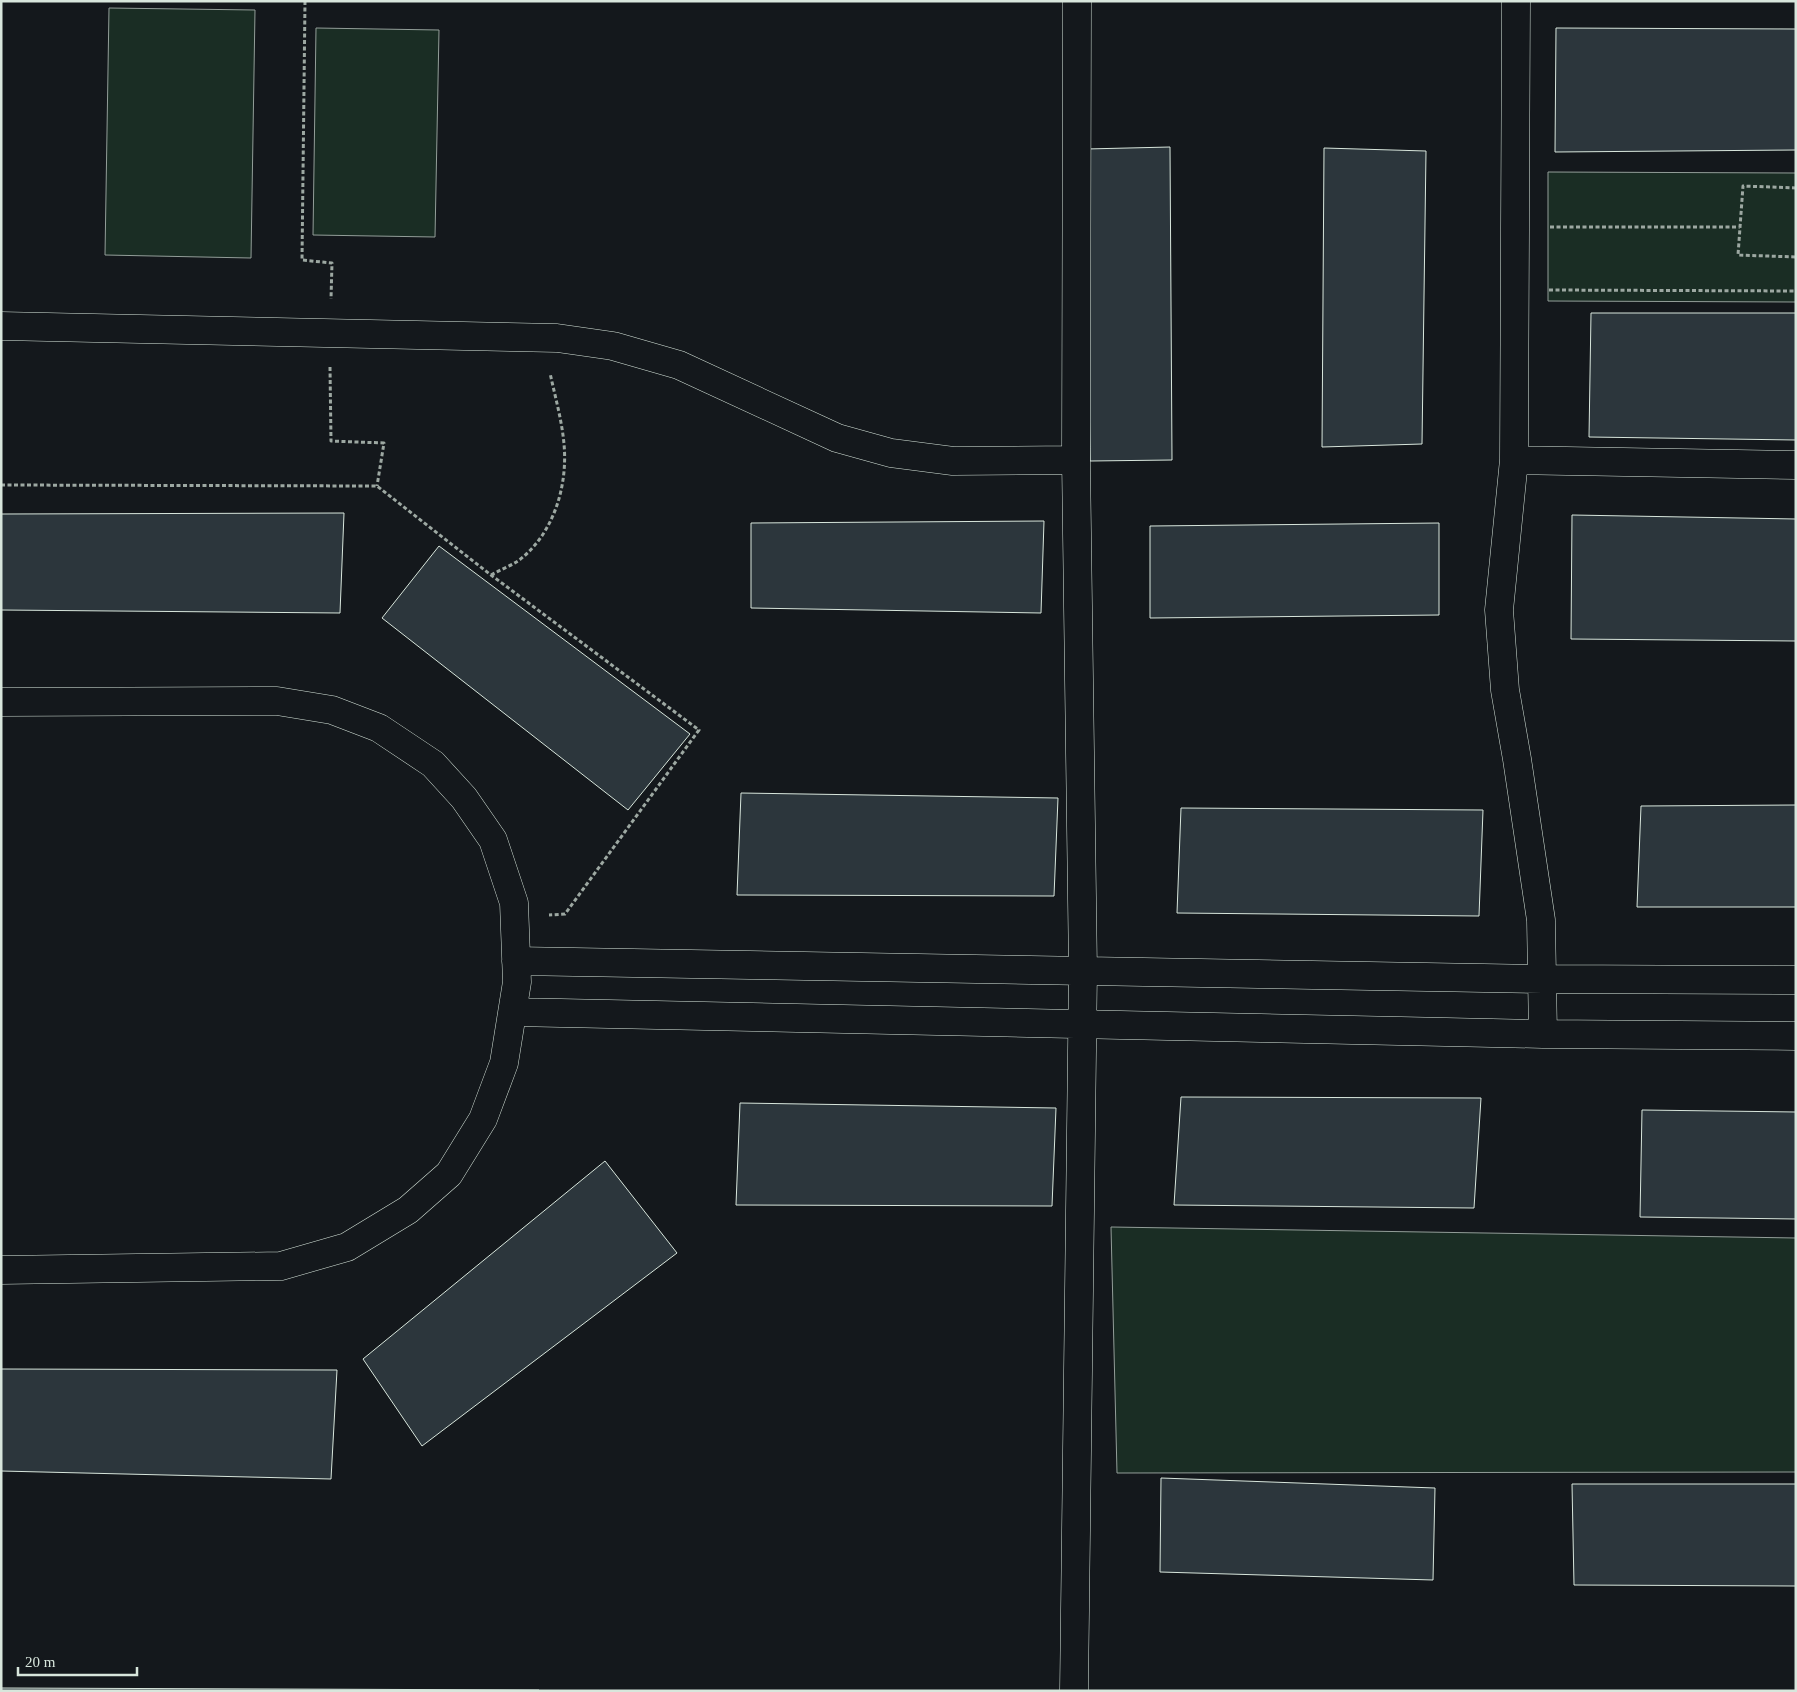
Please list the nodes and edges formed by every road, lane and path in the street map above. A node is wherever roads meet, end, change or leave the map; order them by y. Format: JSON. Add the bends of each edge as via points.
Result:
{"nodes":[{"id":1,"x":305,"y":1,"type":"edge"},
{"id":2,"x":1077,"y":1,"type":"edge"},
{"id":3,"x":1516,"y":1,"type":"edge"},
{"id":4,"x":1796,"y":188,"type":"edge"},
{"id":5,"x":1515,"y":227,"type":"junction"},
{"id":6,"x":1740,"y":227,"type":"junction"},
{"id":7,"x":1796,"y":257,"type":"edge"},
{"id":8,"x":1514,"y":290,"type":"junction"},
{"id":9,"x":1796,"y":291,"type":"edge"},
{"id":10,"x":1,"y":326,"type":"edge"},
{"id":11,"x":329,"y":333,"type":"junction"},
{"id":12,"x":543,"y":338,"type":"junction"},
{"id":13,"x":1076,"y":460,"type":"junction"},
{"id":14,"x":1514,"y":460,"type":"junction"},
{"id":15,"x":1796,"y":465,"type":"edge"},
{"id":16,"x":1,"y":485,"type":"edge"},
{"id":17,"x":377,"y":486,"type":"junction"},
{"id":18,"x":491,"y":575,"type":"junction"},
{"id":19,"x":1,"y":702,"type":"edge"},
{"id":20,"x":515,"y":915,"type":"junction"},
{"id":21,"x":516,"y":962,"type":"junction"},
{"id":22,"x":1083,"y":971,"type":"junction"},
{"id":23,"x":1543,"y":979,"type":"junction"},
{"id":24,"x":1796,"y":980,"type":"edge"},
{"id":25,"x":513,"y":1012,"type":"junction"},
{"id":26,"x":1082,"y":1024,"type":"junction"},
{"id":27,"x":1543,"y":1034,"type":"junction"},
{"id":28,"x":1796,"y":1036,"type":"edge"},
{"id":29,"x":1,"y":1270,"type":"edge"},
{"id":30,"x":1074,"y":1691,"type":"edge"}],
"edges":[{"from":1,"to":11,"type":"path","via":[[302,260],[332,263]]},
{"from":2,"to":13,"type":"street"},
{"from":3,"to":5,"type":"street"},
{"from":4,"to":6,"type":"path","via":[[1742,186]]},
{"from":5,"to":6,"type":"path"},
{"from":5,"to":8,"type":"street"},
{"from":6,"to":7,"type":"path","via":[[1738,256]]},
{"from":8,"to":9,"type":"path"},
{"from":8,"to":14,"type":"street"},
{"from":10,"to":11,"type":"street"},
{"from":11,"to":12,"type":"street"},
{"from":11,"to":17,"type":"path","via":[[331,441],[384,443]]},
{"from":12,"to":13,"type":"street","via":[[613,346],[679,365],[837,438],[891,453],[953,461]]},
{"from":12,"to":18,"type":"path","via":[[564,444],[564,477],[556,510],[538,542],[518,561]]},
{"from":13,"to":22,"type":"street"},
{"from":14,"to":15,"type":"street"},
{"from":14,"to":23,"type":"street","via":[[1499,610],[1505,690],[1541,920]]},
{"from":16,"to":17,"type":"path"},
{"from":17,"to":18,"type":"path"},
{"from":18,"to":20,"type":"path","via":[[699,730],[565,914]]},
{"from":19,"to":20,"type":"street","via":[[277,701],[332,710],[379,728],[432,764],[464,798],[493,840]]},
{"from":20,"to":21,"type":"street"},
{"from":21,"to":22,"type":"street"},
{"from":21,"to":25,"type":"street"},
{"from":22,"to":23,"type":"street"},
{"from":22,"to":26,"type":"street"},
{"from":23,"to":24,"type":"street"},
{"from":23,"to":27,"type":"street"},
{"from":25,"to":26,"type":"street"},
{"from":25,"to":29,"type":"street","via":[[504,1063],[483,1119],[449,1174],[408,1210],[348,1247],[281,1266]]},
{"from":26,"to":27,"type":"street"},
{"from":26,"to":30,"type":"street"},
{"from":27,"to":28,"type":"street"}]}
